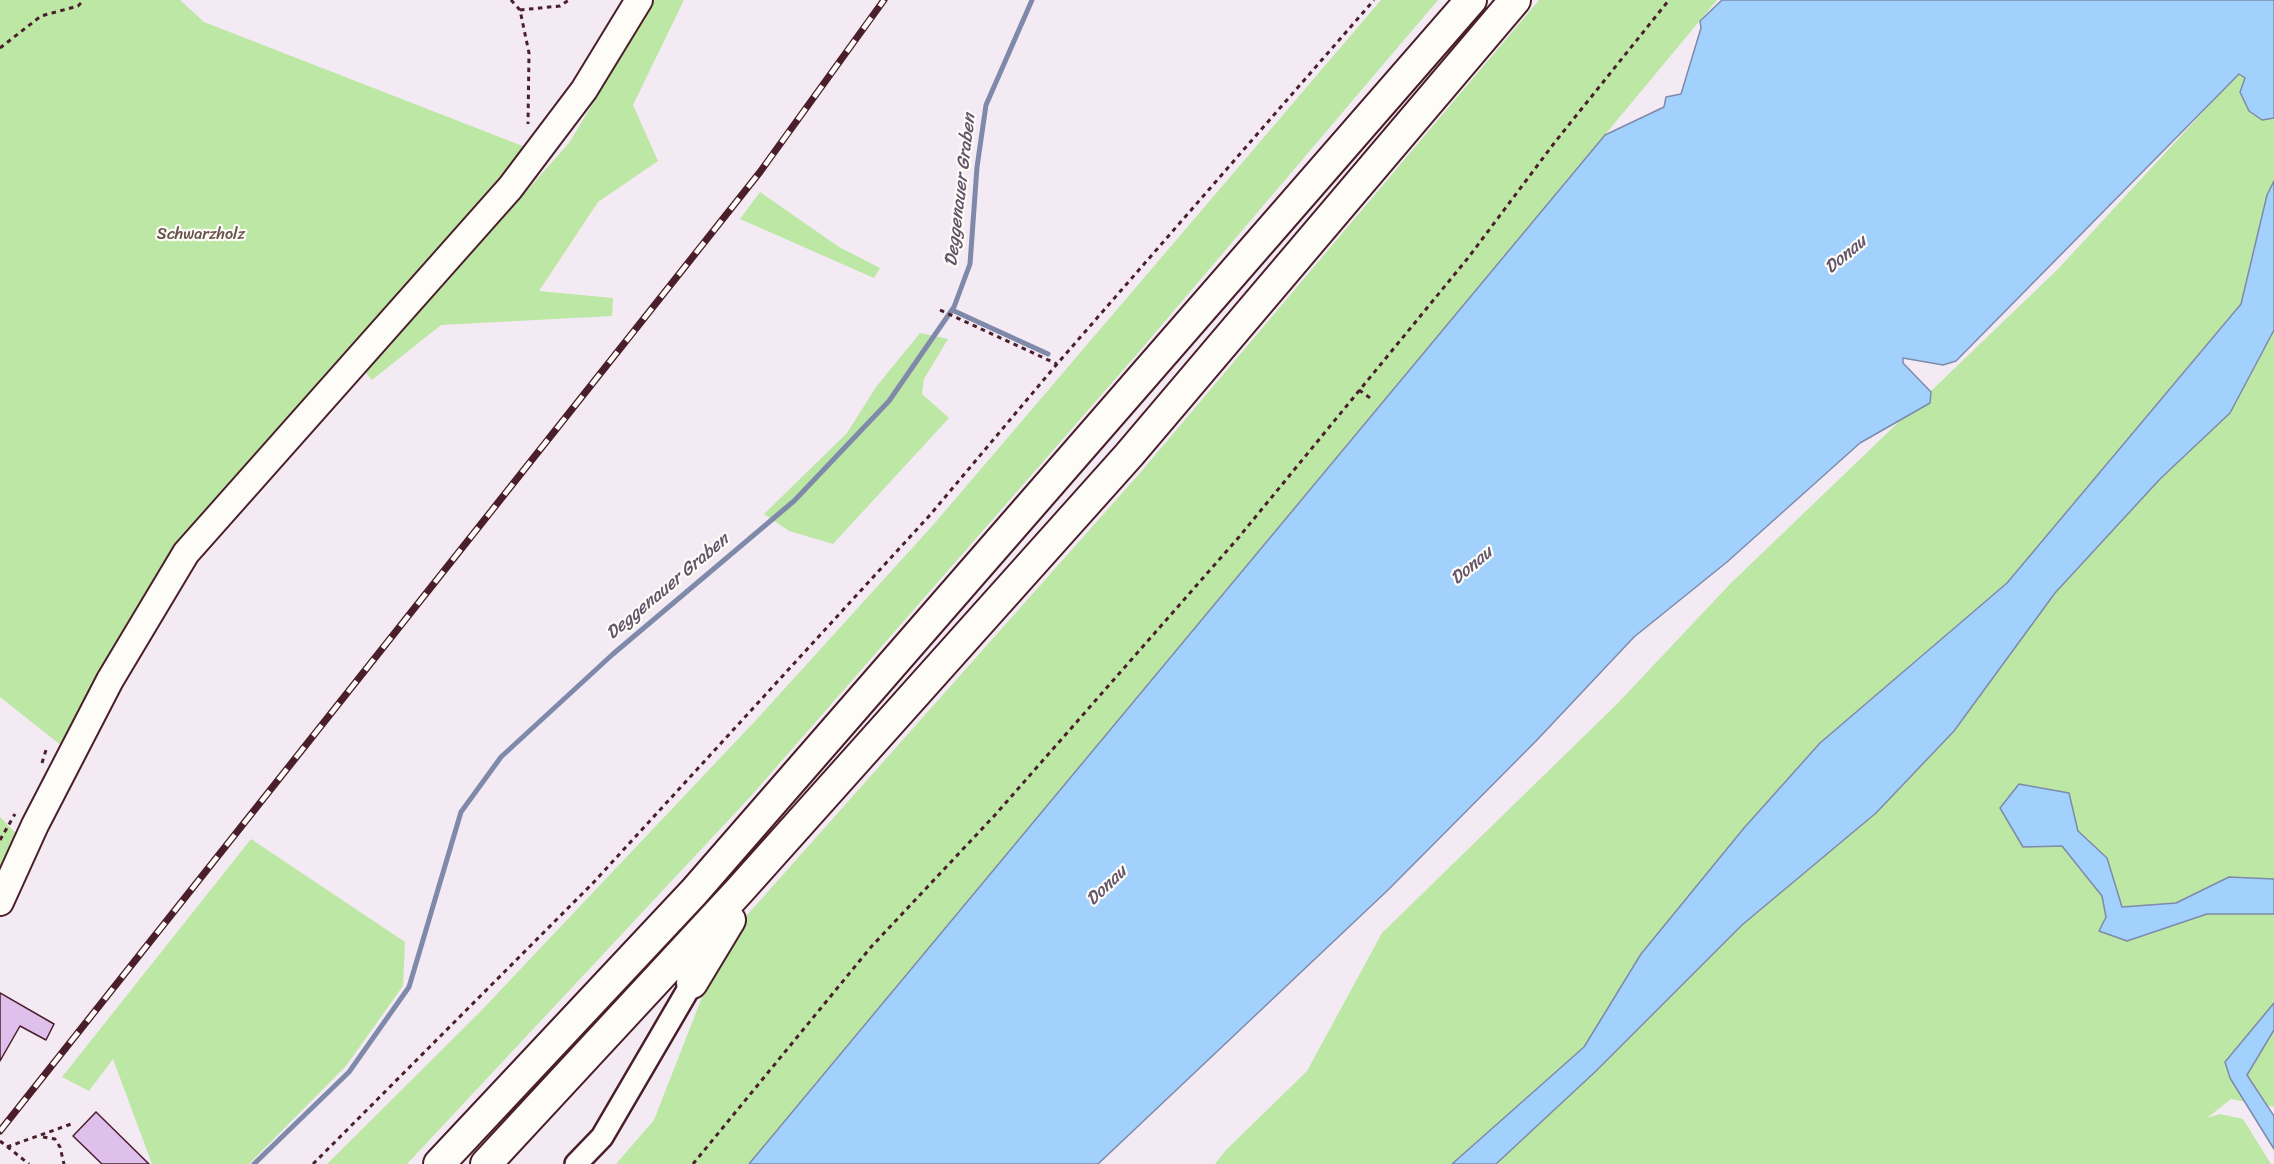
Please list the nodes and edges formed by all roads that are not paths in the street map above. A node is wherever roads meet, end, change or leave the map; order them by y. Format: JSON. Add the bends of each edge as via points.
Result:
{"nodes":[{"id":1,"x":639,"y":0,"type":"edge"},
{"id":2,"x":1471,"y":0,"type":"edge"},
{"id":3,"x":1515,"y":0,"type":"edge"},
{"id":4,"x":740,"y":891,"type":"junction"},
{"id":5,"x":0,"y":903,"type":"edge"},
{"id":6,"x":692,"y":983,"type":"joint"},
{"id":7,"x":440,"y":1164,"type":"edge"},
{"id":8,"x":486,"y":1164,"type":"edge"},
{"id":9,"x":576,"y":1164,"type":"edge"}],
"edges":[{"from":1,"to":5,"type":"main road","via":[[584,90],[510,188],[186,553],[110,680],[35,825]]},
{"from":2,"to":7,"type":"highway","via":[[694,892]]},
{"from":3,"to":4,"type":"highway","via":[[1130,455]]},
{"from":4,"to":6,"type":"highway","via":[[729,924]]},
{"from":4,"to":8,"type":"highway"},
{"from":6,"to":9,"type":"lane","via":[[602,1137]]}]}
